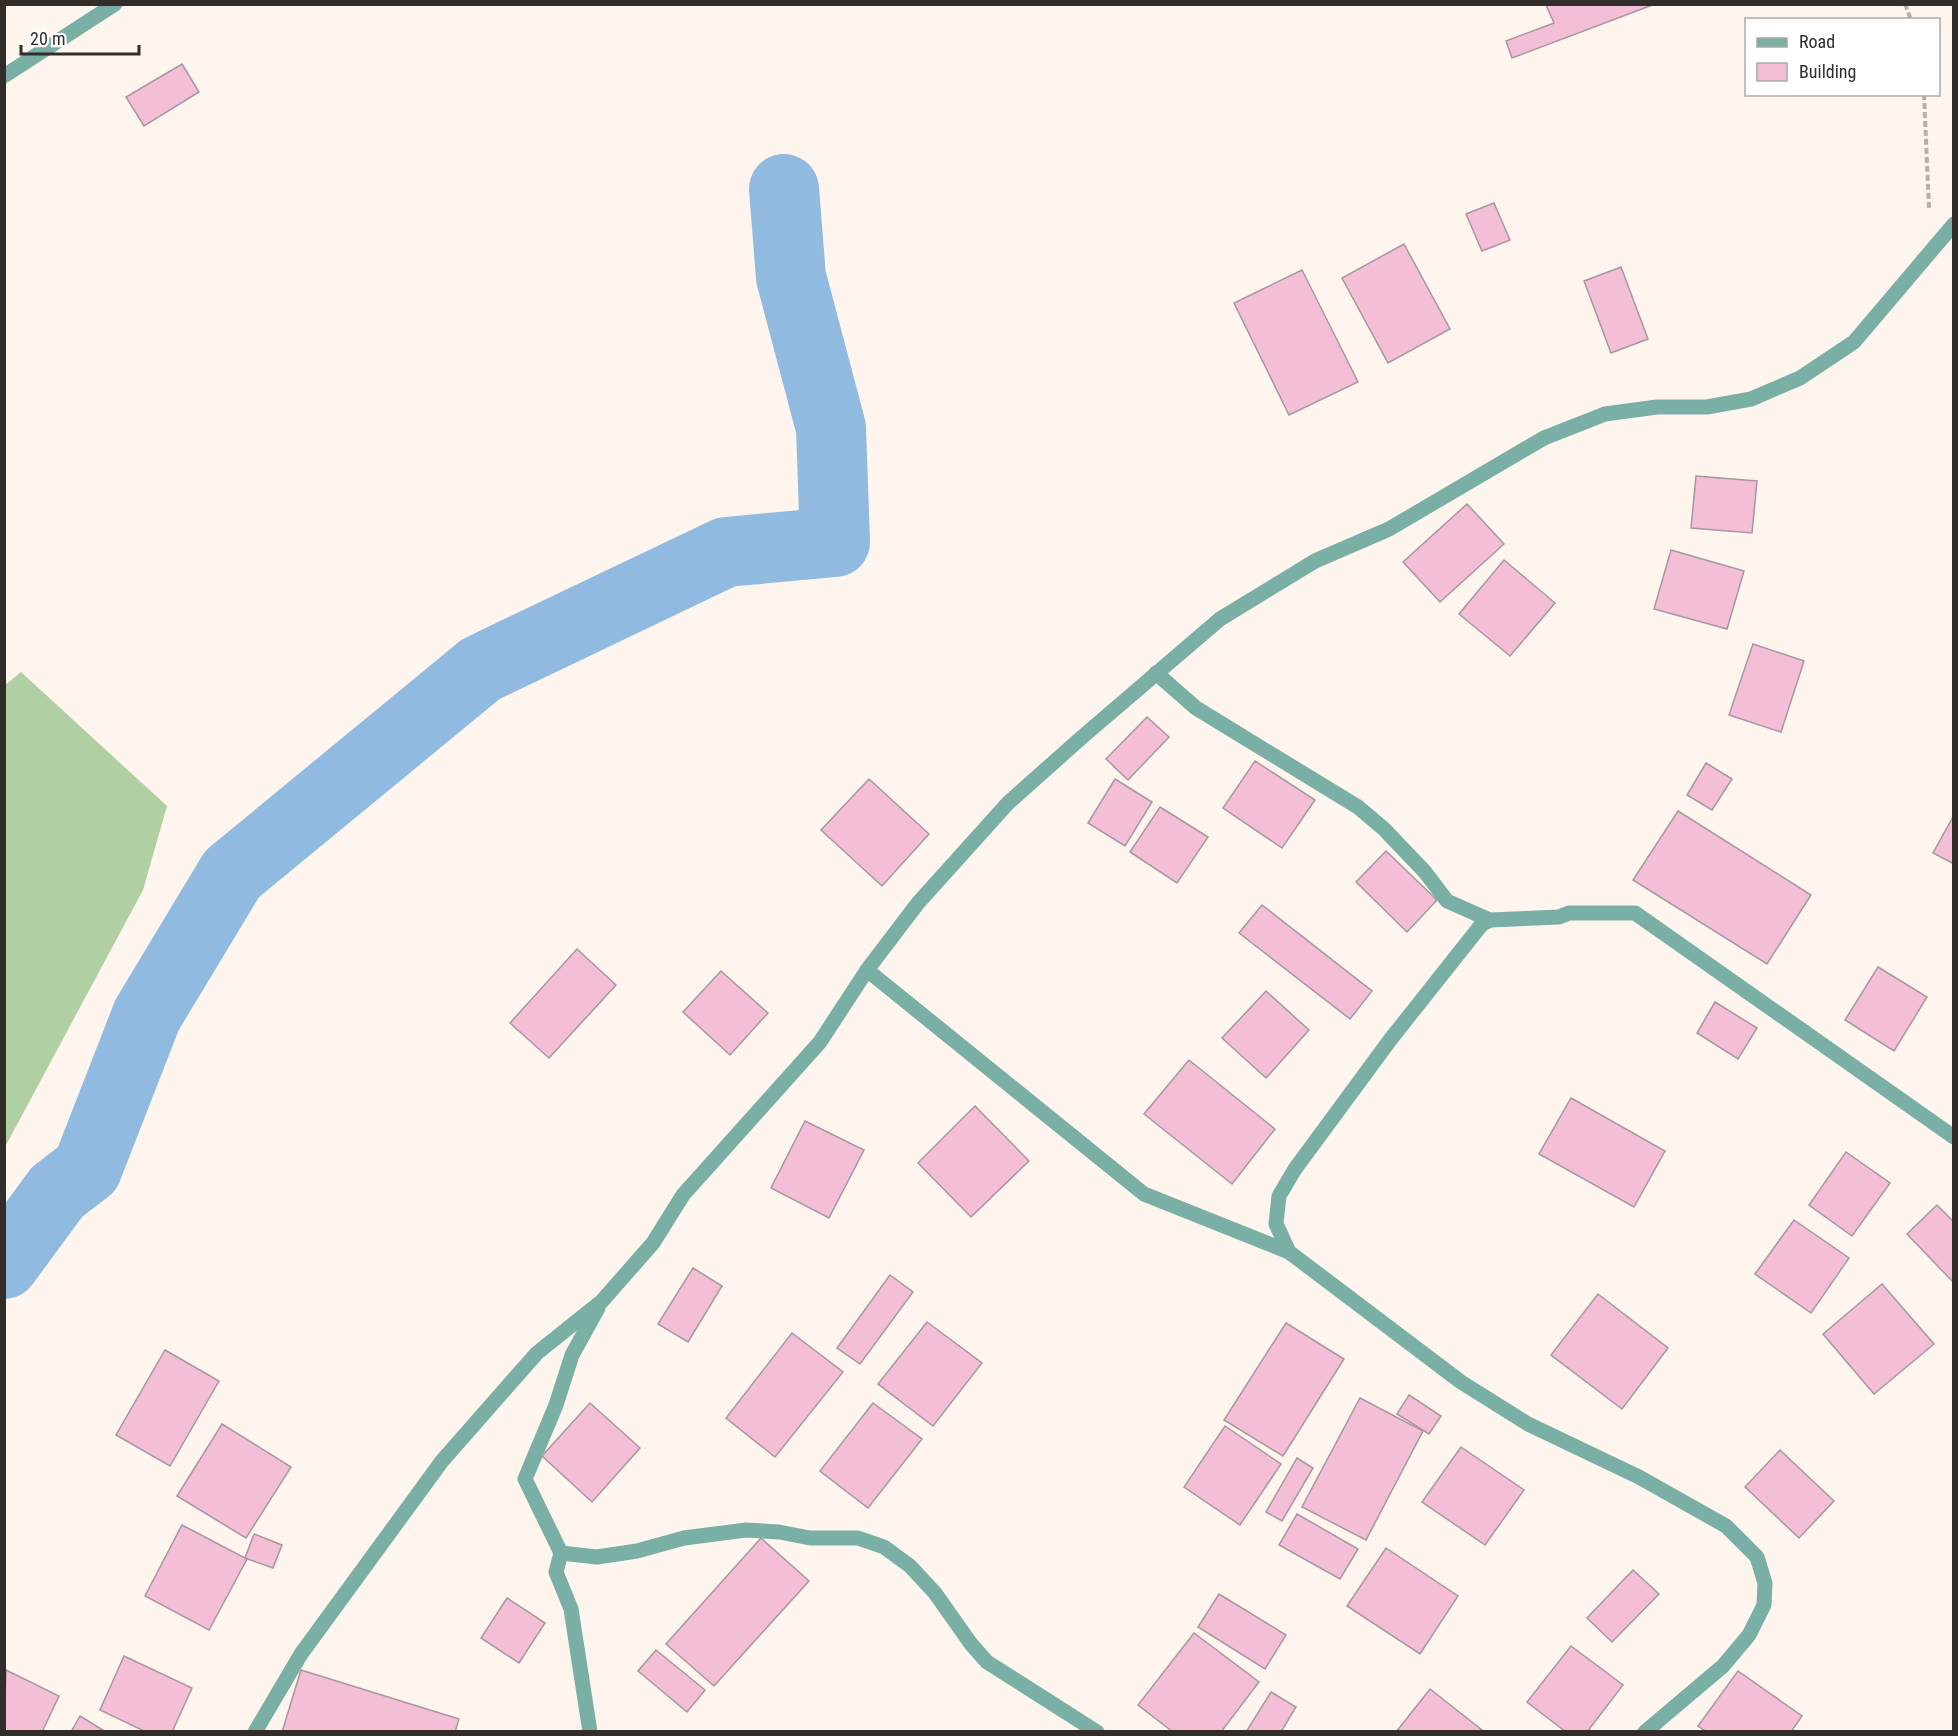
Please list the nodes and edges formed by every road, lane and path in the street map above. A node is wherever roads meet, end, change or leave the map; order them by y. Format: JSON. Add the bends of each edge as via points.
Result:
{"nodes":[{"id":1,"x":116,"y":4,"type":"edge"},
{"id":2,"x":4,"y":76,"type":"edge"},
{"id":3,"x":1924,"y":96,"type":"edge"},
{"id":4,"x":1953,"y":224,"type":"edge"},
{"id":5,"x":1930,"y":252,"type":"junction"},
{"id":6,"x":1156,"y":673,"type":"junction"},
{"id":7,"x":1490,"y":920,"type":"junction"},
{"id":8,"x":867,"y":970,"type":"junction"},
{"id":9,"x":1953,"y":1137,"type":"edge"},
{"id":10,"x":1289,"y":1252,"type":"junction"},
{"id":11,"x":602,"y":1301,"type":"junction"},
{"id":12,"x":561,"y":1553,"type":"junction"},
{"id":13,"x":255,"y":1731,"type":"edge"},
{"id":14,"x":590,"y":1731,"type":"edge"},
{"id":15,"x":1097,"y":1731,"type":"edge"},
{"id":16,"x":1645,"y":1731,"type":"edge"}],
"edges":[{"from":1,"to":2,"type":"street"},
{"from":3,"to":5,"type":"path"},
{"from":4,"to":5,"type":"street"},
{"from":5,"to":6,"type":"street","via":[[1854,342],[1800,378],[1751,399],[1707,407],[1657,407],[1605,414],[1544,438],[1389,529],[1315,561],[1220,619]]},
{"from":6,"to":7,"type":"street","via":[[1196,708],[1358,807],[1425,872],[1447,901]]},
{"from":6,"to":8,"type":"street","via":[[1008,803],[918,903]]},
{"from":7,"to":9,"type":"street","via":[[1559,917],[1569,913],[1635,913]]},
{"from":7,"to":10,"type":"street","via":[[1482,924],[1390,1040],[1295,1169],[1279,1196],[1276,1224]]},
{"from":8,"to":10,"type":"street","via":[[1144,1194]]},
{"from":8,"to":11,"type":"street","via":[[820,1042],[683,1195],[653,1243]]},
{"from":10,"to":16,"type":"street","via":[[1461,1382],[1528,1424],[1639,1477],[1726,1526],[1757,1557],[1765,1583],[1764,1605],[1749,1635],[1723,1666]]},
{"from":11,"to":12,"type":"street","via":[[572,1355],[525,1479]]},
{"from":11,"to":13,"type":"street","via":[[537,1353],[442,1461],[301,1654]]},
{"from":12,"to":14,"type":"street","via":[[556,1572],[571,1609]]},
{"from":12,"to":15,"type":"street","via":[[597,1557],[684,1538],[746,1530],[810,1538],[858,1538],[884,1547],[910,1566],[987,1662]]}]}
